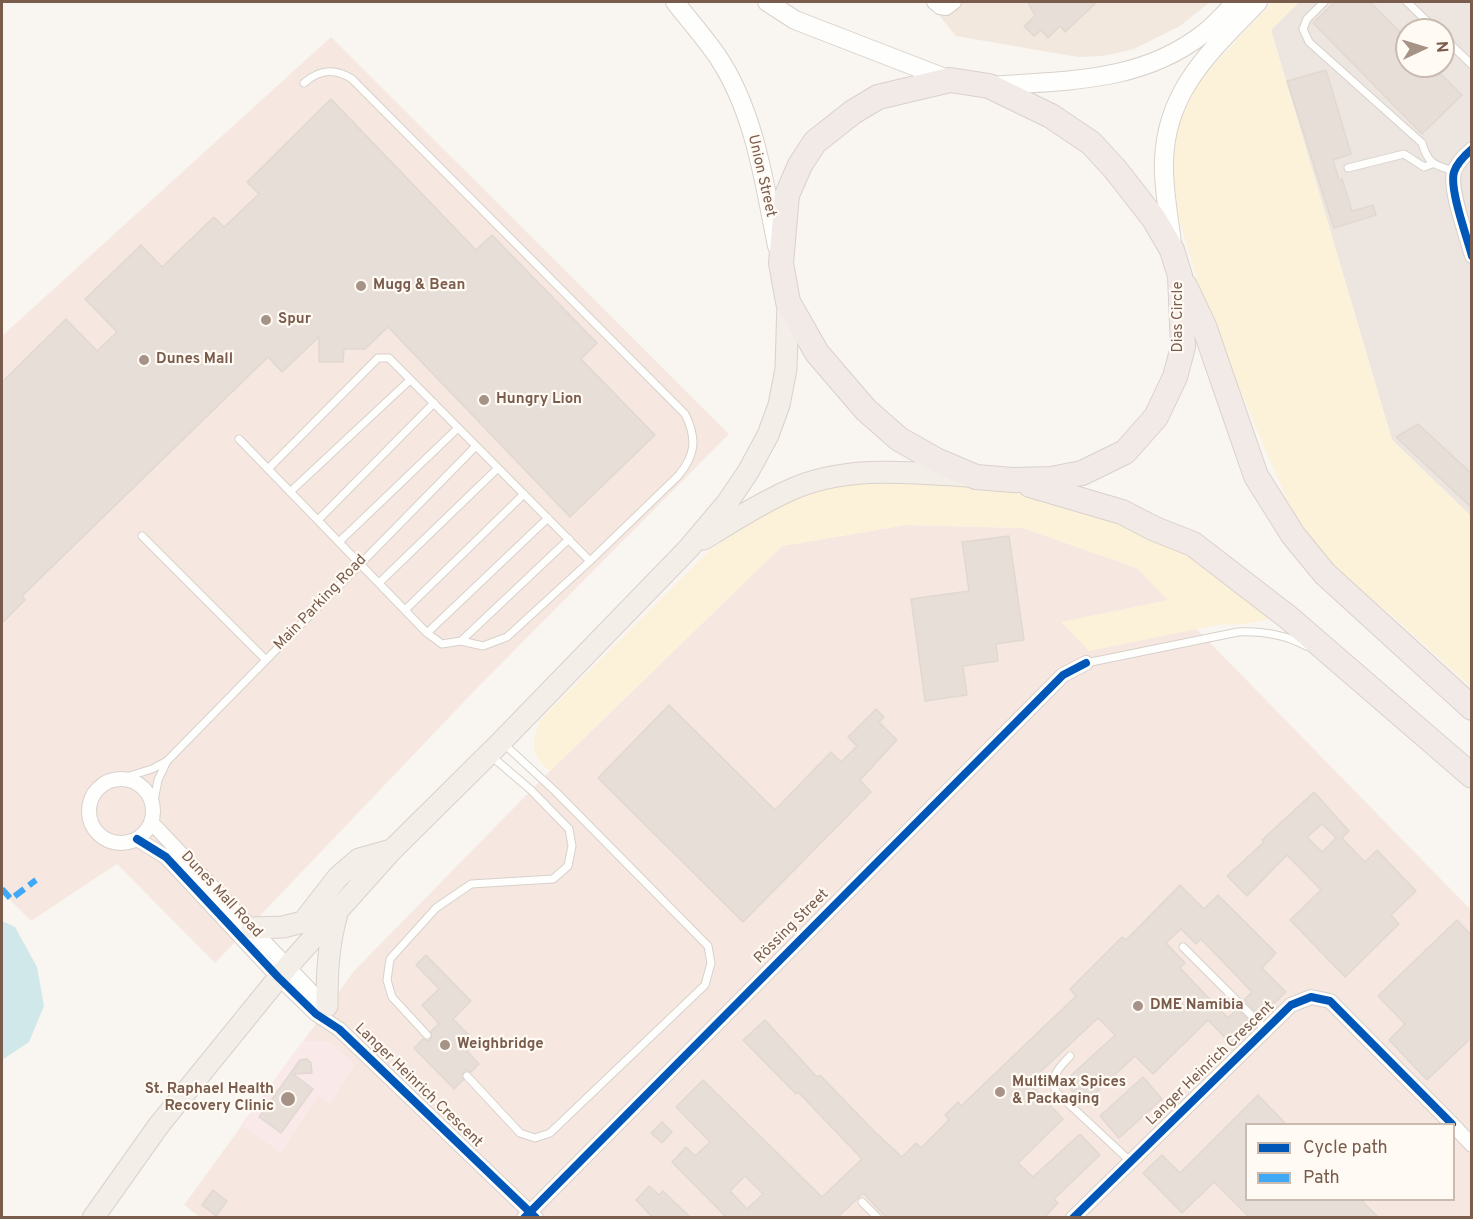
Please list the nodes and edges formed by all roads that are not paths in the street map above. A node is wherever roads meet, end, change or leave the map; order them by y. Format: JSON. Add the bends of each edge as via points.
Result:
{"nodes":[{"id":1,"x":675,"y":2,"type":"edge"},
{"id":2,"x":766,"y":2,"type":"edge"},
{"id":3,"x":1236,"y":2,"type":"edge"},
{"id":4,"x":1258,"y":2,"type":"edge"},
{"id":5,"x":1324,"y":2,"type":"edge"},
{"id":6,"x":1407,"y":2,"type":"edge"},
{"id":7,"x":1424,"y":18,"type":"edge"},
{"id":8,"x":1455,"y":49,"type":"edge"},
{"id":9,"x":1472,"y":65,"type":"edge"},
{"id":10,"x":950,"y":80,"type":"junction"},
{"id":11,"x":304,"y":83,"type":"dead end"},
{"id":12,"x":989,"y":86,"type":"junction"},
{"id":13,"x":1472,"y":149,"type":"edge"},
{"id":14,"x":1432,"y":164,"type":"junction"},
{"id":15,"x":1348,"y":168,"type":"dead end"},
{"id":16,"x":1454,"y":171,"type":"junction"},
{"id":17,"x":1172,"y":250,"type":"junction"},
{"id":18,"x":1472,"y":256,"type":"edge"},
{"id":19,"x":781,"y":263,"type":"junction"},
{"id":20,"x":1180,"y":276,"type":"junction"},
{"id":21,"x":788,"y":302,"type":"junction"},
{"id":22,"x":410,"y":380,"type":"junction"},
{"id":23,"x":434,"y":403,"type":"junction"},
{"id":24,"x":458,"y":428,"type":"junction"},
{"id":25,"x":239,"y":439,"type":"dead end"},
{"id":26,"x":476,"y":446,"type":"junction"},
{"id":27,"x":498,"y":468,"type":"junction"},
{"id":28,"x":268,"y":469,"type":"junction"},
{"id":29,"x":976,"y":477,"type":"junction"},
{"id":30,"x":1013,"y":480,"type":"junction"},
{"id":31,"x":290,"y":492,"type":"junction"},
{"id":32,"x":524,"y":494,"type":"junction"},
{"id":33,"x":548,"y":519,"type":"junction"},
{"id":34,"x":318,"y":520,"type":"junction"},
{"id":35,"x":142,"y":536,"type":"dead end"},
{"id":36,"x":569,"y":539,"type":"junction"},
{"id":37,"x":339,"y":542,"type":"junction"},
{"id":38,"x":688,"y":549,"type":"junction"},
{"id":39,"x":590,"y":561,"type":"junction"},
{"id":40,"x":359,"y":563,"type":"junction"},
{"id":41,"x":379,"y":584,"type":"junction"},
{"id":42,"x":405,"y":610,"type":"junction"},
{"id":43,"x":427,"y":633,"type":"junction"},
{"id":44,"x":461,"y":641,"type":"junction"},
{"id":45,"x":265,"y":659,"type":"junction"},
{"id":46,"x":1086,"y":663,"type":"joint"},
{"id":47,"x":1345,"y":667,"type":"junction"},
{"id":48,"x":1472,"y":708,"type":"edge"},
{"id":49,"x":495,"y":748,"type":"junction"},
{"id":50,"x":167,"y":761,"type":"junction"},
{"id":51,"x":1472,"y":776,"type":"edge"},
{"id":52,"x":120,"y":779,"type":"junction"},
{"id":53,"x":556,"y":792,"type":"junction"},
{"id":54,"x":546,"y":805,"type":"junction"},
{"id":55,"x":153,"y":806,"type":"junction"},
{"id":56,"x":151,"y":822,"type":"junction"},
{"id":57,"x":137,"y":839,"type":"junction"},
{"id":58,"x":392,"y":850,"type":"junction"},
{"id":59,"x":338,"y":910,"type":"junction"},
{"id":60,"x":252,"y":928,"type":"junction"},
{"id":61,"x":1183,"y":947,"type":"dead end"},
{"id":62,"x":283,"y":972,"type":"junction"},
{"id":63,"x":327,"y":1006,"type":"junction"},
{"id":64,"x":339,"y":1029,"type":"junction"},
{"id":65,"x":1266,"y":1030,"type":"junction"},
{"id":66,"x":427,"y":1035,"type":"dead end"},
{"id":67,"x":1070,"y":1056,"type":"dead end"},
{"id":68,"x":467,"y":1076,"type":"dead end"},
{"id":69,"x":1450,"y":1123,"type":"edge"},
{"id":70,"x":1455,"y":1128,"type":"edge"},
{"id":71,"x":1472,"y":1145,"type":"edge"},
{"id":72,"x":1130,"y":1161,"type":"junction"},
{"id":73,"x":862,"y":1202,"type":"dead end"},
{"id":74,"x":530,"y":1215,"type":"edge"},
{"id":75,"x":93,"y":1218,"type":"edge"},
{"id":76,"x":878,"y":1218,"type":"edge"},
{"id":77,"x":1074,"y":1218,"type":"edge"}],
"edges":[{"from":1,"to":19,"type":"main road","name":"Union Street","via":[[718,58],[739,96],[756,144]]},
{"from":2,"to":10,"type":"main road","via":[[806,25]]},
{"from":3,"to":12,"type":"main road","via":[[1205,33],[1148,66],[1091,77]]},
{"from":4,"to":17,"type":"main road","via":[[1192,73],[1172,112],[1163,164]]},
{"from":5,"to":14,"type":"lane","via":[[1303,29],[1309,42],[1422,143]]},
{"from":6,"to":7,"type":"lane"},
{"from":8,"to":9,"type":"lane"},
{"from":10,"to":12,"type":"highway","name":"Dias Circle"},
{"from":10,"to":19,"type":"highway","name":"Dias Circle","via":[[878,97],[815,142],[787,195]]},
{"from":11,"to":39,"type":"lane","via":[[322,71],[343,73],[352,79],[685,414],[694,440],[687,466]]},
{"from":12,"to":17,"type":"highway","name":"Dias Circle","via":[[1051,116],[1091,143],[1154,219]]},
{"from":13,"to":16,"type":"street"},
{"from":14,"to":15,"type":"lane","via":[[1424,167],[1404,154]]},
{"from":14,"to":16,"type":"lane"},
{"from":16,"to":18,"type":"street","via":[[1453,185]]},
{"from":17,"to":20,"type":"highway","name":"Dias Circle"},
{"from":19,"to":21,"type":"highway","name":"Dias Circle"},
{"from":20,"to":30,"type":"highway","name":"Dias Circle","via":[[1183,347],[1175,377],[1156,417],[1125,452],[1082,473]]},
{"from":20,"to":48,"type":"highway","via":[[1204,326],[1256,476],[1293,535],[1325,574]]},
{"from":21,"to":29,"type":"highway","name":"Dias Circle","via":[[817,353],[866,410],[899,439]]},
{"from":21,"to":38,"type":"main road","via":[[786,369],[768,435],[727,503]]},
{"from":22,"to":23,"type":"lane"},
{"from":22,"to":28,"type":"lane","via":[[389,358],[378,358]]},
{"from":22,"to":31,"type":"lane"},
{"from":23,"to":24,"type":"lane"},
{"from":23,"to":34,"type":"lane"},
{"from":24,"to":26,"type":"lane"},
{"from":24,"to":37,"type":"lane"},
{"from":25,"to":28,"type":"lane"},
{"from":26,"to":27,"type":"lane"},
{"from":26,"to":40,"type":"lane","name":"Main Parking Road"},
{"from":27,"to":32,"type":"lane"},
{"from":27,"to":41,"type":"lane"},
{"from":28,"to":31,"type":"lane"},
{"from":29,"to":30,"type":"highway","name":"Dias Circle"},
{"from":29,"to":38,"type":"main road","via":[[891,471],[830,477],[790,490]]},
{"from":30,"to":47,"type":"highway","via":[[1122,512],[1193,544]]},
{"from":31,"to":34,"type":"lane"},
{"from":32,"to":33,"type":"lane"},
{"from":32,"to":42,"type":"lane"},
{"from":33,"to":36,"type":"lane"},
{"from":33,"to":43,"type":"lane"},
{"from":34,"to":37,"type":"lane"},
{"from":35,"to":45,"type":"lane"},
{"from":36,"to":39,"type":"lane"},
{"from":36,"to":44,"type":"lane"},
{"from":37,"to":40,"type":"lane"},
{"from":38,"to":49,"type":"main road"},
{"from":39,"to":44,"type":"lane","via":[[507,636],[483,646]]},
{"from":40,"to":41,"type":"lane"},
{"from":40,"to":45,"type":"lane","name":"Main Parking Road"},
{"from":41,"to":42,"type":"lane"},
{"from":42,"to":43,"type":"lane"},
{"from":43,"to":44,"type":"lane","via":[[442,644]]},
{"from":45,"to":50,"type":"lane","name":"Main Parking Road"},
{"from":46,"to":47,"type":"lane","via":[[1254,631],[1296,641]]},
{"from":46,"to":74,"type":"street","name":"Rössing Street","via":[[1063,675]]},
{"from":47,"to":51,"type":"highway"},
{"from":49,"to":53,"type":"lane"},
{"from":49,"to":54,"type":"lane"},
{"from":49,"to":58,"type":"main road"},
{"from":50,"to":52,"type":"lane","name":"Main Parking Road"},
{"from":50,"to":55,"type":"lane","name":"Main Parking Road"},
{"from":52,"to":55,"type":"street","via":[[142,787]]},
{"from":52,"to":57,"type":"street","via":[[99,788],[91,801],[90,816],[96,830],[107,840],[122,843]]},
{"from":53,"to":54,"type":"lane"},
{"from":53,"to":68,"type":"lane","via":[[708,946],[711,963],[705,985],[550,1133],[535,1138],[520,1133]]},
{"from":54,"to":66,"type":"lane","via":[[569,829],[572,846],[568,866],[553,879],[471,884],[436,908],[390,959],[387,980],[392,997]]},
{"from":55,"to":56,"type":"street"},
{"from":56,"to":57,"type":"street"},
{"from":56,"to":60,"type":"street","name":"Dunes Mall Road"},
{"from":57,"to":62,"type":"street","name":"Dunes Mall Road","via":[[166,857]]},
{"from":58,"to":59,"type":"main road"},
{"from":58,"to":60,"type":"main road","via":[[359,859],[338,877],[303,922]]},
{"from":59,"to":62,"type":"main road"},
{"from":59,"to":63,"type":"main road","via":[[328,958]]},
{"from":60,"to":62,"type":"street","name":"Dunes Mall Road"},
{"from":61,"to":65,"type":"lane"},
{"from":62,"to":63,"type":"street","name":"Langer Heinrich Crescent"},
{"from":62,"to":64,"type":"street","name":"Langer Heinrich Crescent","via":[[316,1014]]},
{"from":62,"to":75,"type":"main road","via":[[159,1125]]},
{"from":63,"to":64,"type":"street","name":"Langer Heinrich Crescent"},
{"from":64,"to":74,"type":"street","name":"Langer Heinrich Crescent"},
{"from":65,"to":69,"type":"street","name":"Langer Heinrich Crescent","via":[[1291,1005],[1311,997],[1330,1001]]},
{"from":65,"to":72,"type":"street","name":"Langer Heinrich Crescent"},
{"from":67,"to":72,"type":"lane","via":[[1055,1074],[1052,1084],[1056,1092]]},
{"from":70,"to":71,"type":"street","name":"Langer Heinrich Crescent"},
{"from":72,"to":77,"type":"street","name":"Langer Heinrich Crescent"},
{"from":73,"to":76,"type":"lane"}]}
